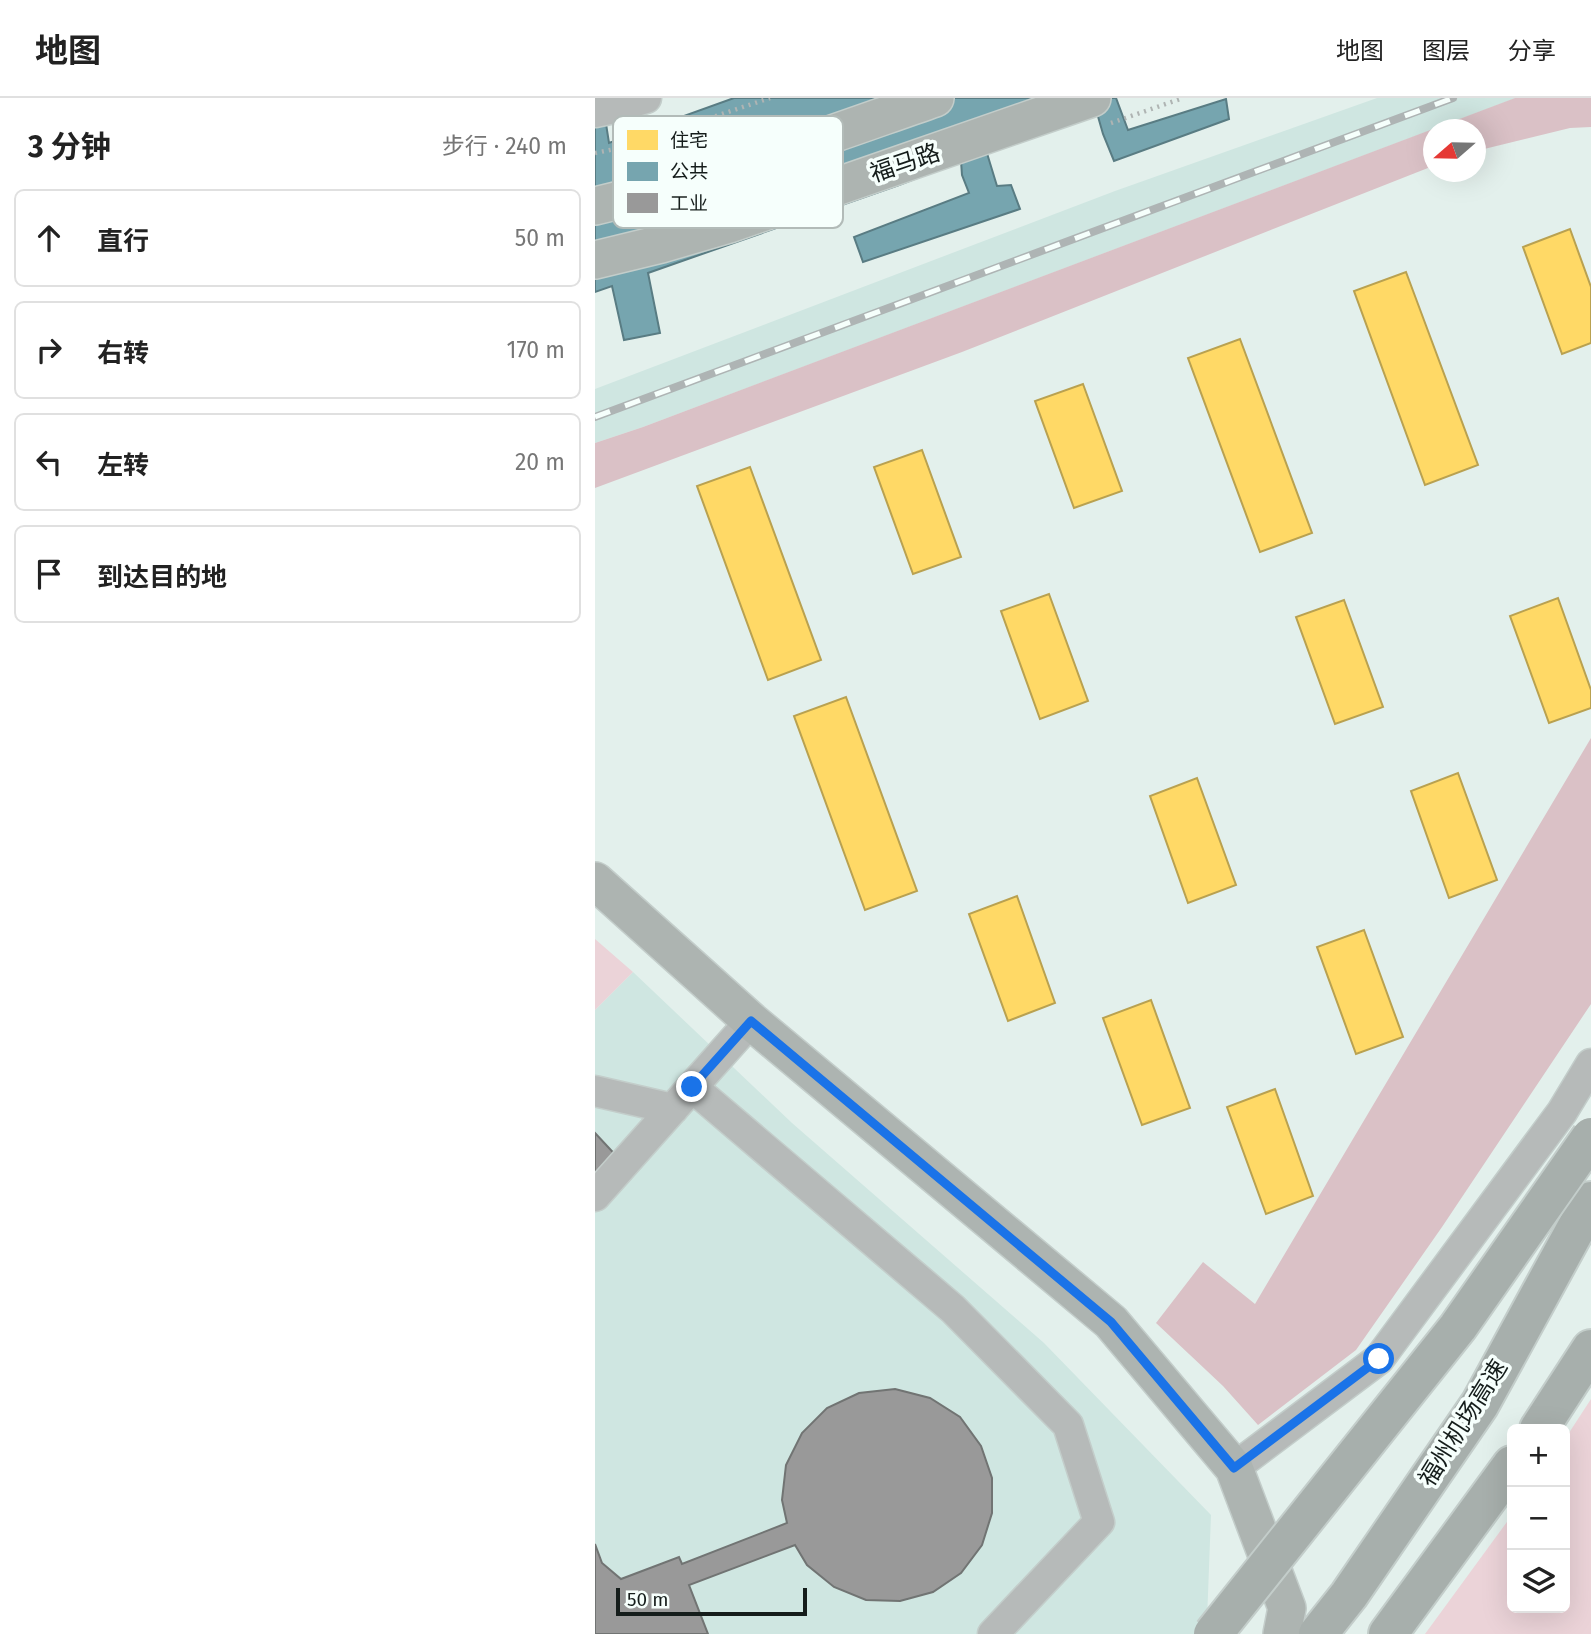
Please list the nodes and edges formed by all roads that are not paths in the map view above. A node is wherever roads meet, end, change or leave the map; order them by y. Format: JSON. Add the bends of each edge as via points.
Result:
{"nodes":[{"id":1,"x":646,"y":98,"type":"edge"},
{"id":2,"x":935,"y":98,"type":"edge"},
{"id":3,"x":1092,"y":98,"type":"edge"},
{"id":4,"x":595,"y":112,"type":"edge"},
{"id":5,"x":843,"y":130,"type":"edge"},
{"id":6,"x":843,"y":184,"type":"edge"},
{"id":7,"x":613,"y":202,"type":"edge"},
{"id":8,"x":595,"y":206,"type":"edge"},
{"id":9,"x":713,"y":228,"type":"edge"},
{"id":10,"x":595,"y":260,"type":"edge"},
{"id":11,"x":595,"y":881,"type":"edge"},
{"id":12,"x":751,"y":1021,"type":"junction"},
{"id":13,"x":1591,"y":1064,"type":"edge"},
{"id":14,"x":692,"y":1087,"type":"junction"},
{"id":15,"x":595,"y":1091,"type":"edge"},
{"id":16,"x":673,"y":1109,"type":"junction"},
{"id":17,"x":1591,"y":1137,"type":"edge"},
{"id":18,"x":595,"y":1196,"type":"edge"},
{"id":19,"x":1591,"y":1201,"type":"edge"},
{"id":20,"x":1591,"y":1349,"type":"edge"},
{"id":21,"x":1542,"y":1424,"type":"edge"},
{"id":22,"x":1234,"y":1468,"type":"junction"},
{"id":23,"x":1507,"y":1472,"type":"edge"},
{"id":24,"x":993,"y":1634,"type":"edge"},
{"id":25,"x":1213,"y":1634,"type":"edge"},
{"id":26,"x":1282,"y":1634,"type":"edge"},
{"id":27,"x":1318,"y":1634,"type":"edge"},
{"id":28,"x":1388,"y":1634,"type":"edge"}],
"edges":[{"from":1,"to":4,"type":"street"},
{"from":2,"to":5,"type":"main road"},
{"from":3,"to":6,"type":"main road","name":"福马路"},
{"from":7,"to":8,"type":"main road"},
{"from":9,"to":10,"type":"main road","name":"福马路"},
{"from":11,"to":12,"type":"main road"},
{"from":12,"to":14,"type":"street"},
{"from":12,"to":22,"type":"main road","via":[[1111,1322]]},
{"from":13,"to":22,"type":"street","via":[[1562,1112],[1379,1359]]},
{"from":14,"to":16,"type":"street"},
{"from":14,"to":24,"type":"street","via":[[953,1309],[1068,1424],[1100,1522]]},
{"from":15,"to":16,"type":"street"},
{"from":16,"to":18,"type":"street"},
{"from":17,"to":25,"type":"highway","bridge":true,"via":[[1458,1327]]},
{"from":19,"to":27,"type":"highway","name":"福州机场高速","via":[[1480,1404]]},
{"from":20,"to":21,"type":"highway"},
{"from":22,"to":26,"type":"main road","via":[[1287,1608]]},
{"from":23,"to":28,"type":"highway"}]}
